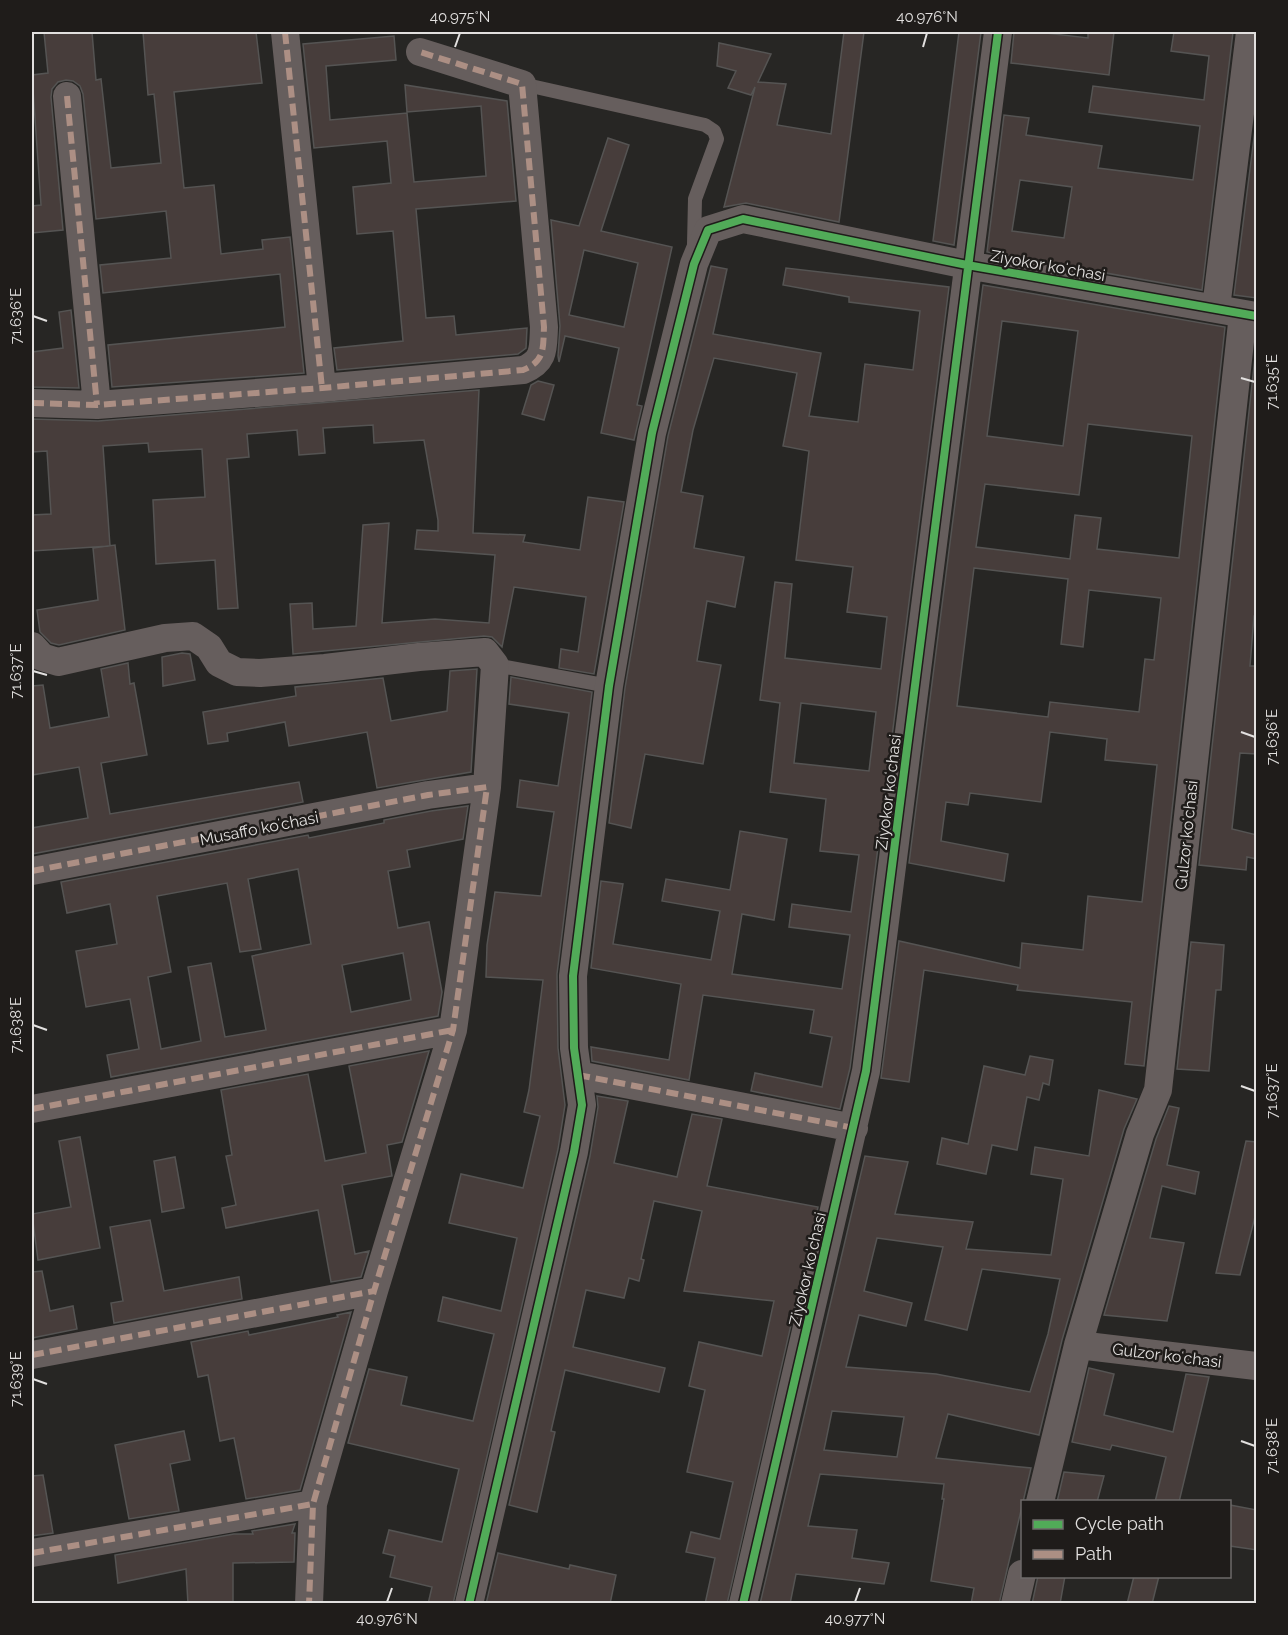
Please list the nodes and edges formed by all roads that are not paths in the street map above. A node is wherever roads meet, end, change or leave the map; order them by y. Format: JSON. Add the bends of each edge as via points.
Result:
{"nodes":[{"id":1,"x":285,"y":32,"type":"edge"},
{"id":2,"x":998,"y":32,"type":"edge"},
{"id":3,"x":1250,"y":32,"type":"edge"},
{"id":4,"x":420,"y":52,"type":"dead end"},
{"id":5,"x":522,"y":84,"type":"junction"},
{"id":6,"x":67,"y":96,"type":"dead end"},
{"id":7,"x":694,"y":264,"type":"junction"},
{"id":8,"x":967,"y":265,"type":"junction"},
{"id":9,"x":1239,"y":312,"type":"edge"},
{"id":10,"x":322,"y":388,"type":"junction"},
{"id":11,"x":32,"y":404,"type":"edge"},
{"id":12,"x":97,"y":405,"type":"junction"},
{"id":13,"x":32,"y":646,"type":"edge"},
{"id":14,"x":495,"y":665,"type":"junction"},
{"id":15,"x":609,"y":686,"type":"junction"},
{"id":16,"x":487,"y":787,"type":"junction"},
{"id":17,"x":32,"y":871,"type":"edge"},
{"id":18,"x":453,"y":1030,"type":"junction"},
{"id":19,"x":578,"y":1075,"type":"junction"},
{"id":20,"x":32,"y":1109,"type":"edge"},
{"id":21,"x":854,"y":1128,"type":"junction"},
{"id":22,"x":374,"y":1291,"type":"junction"},
{"id":23,"x":1078,"y":1345,"type":"junction"},
{"id":24,"x":32,"y":1355,"type":"edge"},
{"id":25,"x":1257,"y":1366,"type":"edge"},
{"id":26,"x":1040,"y":1500,"type":"edge"},
{"id":27,"x":313,"y":1504,"type":"junction"},
{"id":28,"x":32,"y":1553,"type":"edge"},
{"id":29,"x":1022,"y":1578,"type":"edge"},
{"id":30,"x":309,"y":1604,"type":"edge"},
{"id":31,"x":469,"y":1604,"type":"edge"},
{"id":32,"x":743,"y":1604,"type":"edge"},
{"id":33,"x":1016,"y":1604,"type":"edge"}],
"edges":[{"from":1,"to":10,"type":"street"},
{"from":2,"to":8,"type":"street"},
{"from":3,"to":9,"type":"street","name":"Gulzor koʻchasi"},
{"from":4,"to":5,"type":"street"},
{"from":5,"to":7,"type":"lane","via":[[705,125],[714,131],[717,139],[695,199]]},
{"from":5,"to":10,"type":"street","via":[[544,327],[543,351],[535,365],[523,370]]},
{"from":6,"to":12,"type":"street"},
{"from":7,"to":8,"type":"street","via":[[708,230],[743,219]]},
{"from":7,"to":15,"type":"street","via":[[652,433]]},
{"from":8,"to":9,"type":"street","name":"Ziyokor koʻchasi"},
{"from":8,"to":21,"type":"street","name":"Ziyokor koʻchasi","via":[[866,1071]]},
{"from":9,"to":23,"type":"street","name":"Gulzor koʻchasi","via":[[1158,1090],[1140,1134]]},
{"from":10,"to":12,"type":"street"},
{"from":11,"to":12,"type":"street"},
{"from":13,"to":14,"type":"street","via":[[42,657],[58,662],[165,638],[193,636],[210,647],[219,663],[237,672],[260,673],[485,652]]},
{"from":14,"to":15,"type":"lane"},
{"from":14,"to":16,"type":"street"},
{"from":15,"to":19,"type":"street","via":[[573,976]]},
{"from":16,"to":17,"type":"street","name":"Musaffo koʻchasi"},
{"from":16,"to":18,"type":"street"},
{"from":18,"to":20,"type":"street"},
{"from":18,"to":22,"type":"street"},
{"from":19,"to":21,"type":"street"},
{"from":19,"to":31,"type":"street","via":[[582,1105],[574,1152]]},
{"from":21,"to":32,"type":"street","name":"Ziyokor koʻchasi"},
{"from":22,"to":24,"type":"street"},
{"from":22,"to":27,"type":"street"},
{"from":23,"to":25,"type":"street","name":"Gulzor koʻchasi"},
{"from":23,"to":26,"type":"street","name":"Gulzor koʻchasi"},
{"from":27,"to":28,"type":"street"},
{"from":27,"to":30,"type":"street"},
{"from":29,"to":33,"type":"street"}]}
